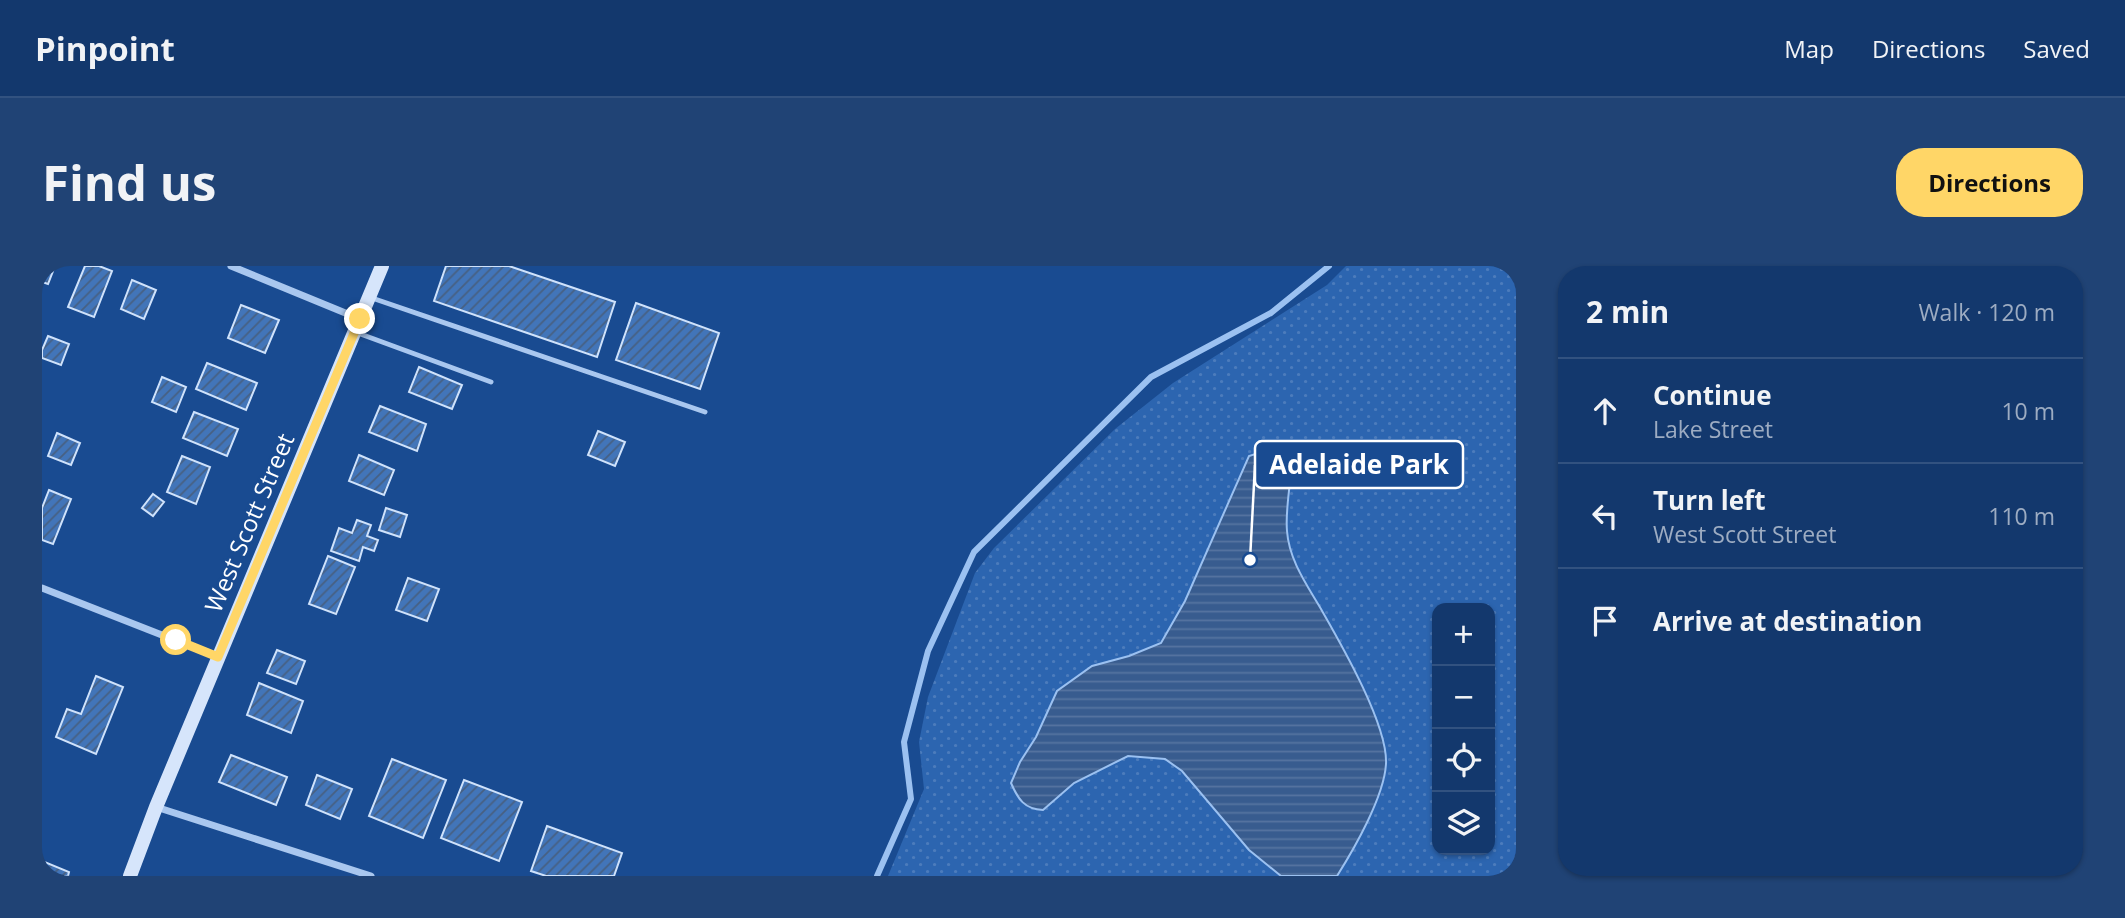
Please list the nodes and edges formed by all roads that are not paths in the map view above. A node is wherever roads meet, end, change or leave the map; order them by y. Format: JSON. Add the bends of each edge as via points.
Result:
{"nodes":[{"id":1,"x":231,"y":266,"type":"edge"},
{"id":2,"x":382,"y":266,"type":"edge"},
{"id":3,"x":369,"y":297,"type":"junction"},
{"id":4,"x":358,"y":326,"type":"junction"},
{"id":5,"x":491,"y":382,"type":"dead end"},
{"id":6,"x":705,"y":412,"type":"dead end"},
{"id":7,"x":42,"y":588,"type":"edge"},
{"id":8,"x":218,"y":657,"type":"junction"},
{"id":9,"x":156,"y":807,"type":"junction"},
{"id":10,"x":130,"y":876,"type":"edge"},
{"id":11,"x":371,"y":876,"type":"edge"}],
"edges":[{"from":1,"to":4,"type":"street"},
{"from":2,"to":3,"type":"main road","name":"West Scott Street"},
{"from":3,"to":4,"type":"main road","name":"West Scott Street"},
{"from":3,"to":6,"type":"lane"},
{"from":4,"to":5,"type":"lane"},
{"from":4,"to":8,"type":"main road","name":"West Scott Street"},
{"from":7,"to":8,"type":"street"},
{"from":8,"to":9,"type":"main road","name":"West Scott Street"},
{"from":9,"to":10,"type":"main road","name":"West Scott Street"},
{"from":9,"to":11,"type":"street"}]}
